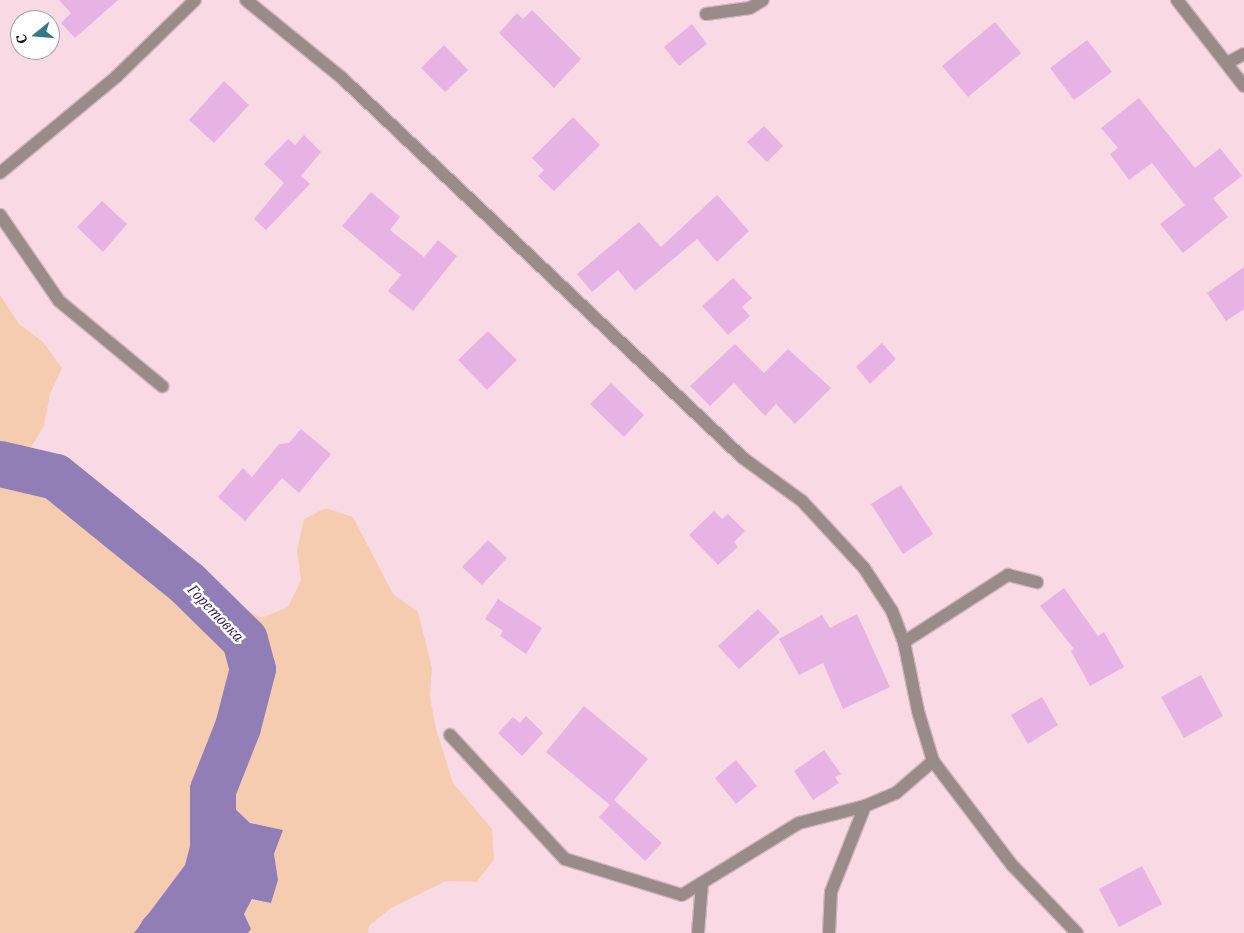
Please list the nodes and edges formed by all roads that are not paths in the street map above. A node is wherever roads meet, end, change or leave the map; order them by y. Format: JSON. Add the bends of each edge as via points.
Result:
{"nodes":[{"id":1,"x":195,"y":0,"type":"edge"},
{"id":2,"x":246,"y":0,"type":"edge"},
{"id":3,"x":763,"y":0,"type":"edge"},
{"id":4,"x":1177,"y":0,"type":"edge"},
{"id":5,"x":706,"y":14,"type":"dead end"},
{"id":6,"x":1244,"y":54,"type":"edge"},
{"id":7,"x":1227,"y":63,"type":"junction"},
{"id":8,"x":1244,"y":86,"type":"edge"},
{"id":9,"x":0,"y":173,"type":"edge"},
{"id":10,"x":0,"y":215,"type":"edge"},
{"id":11,"x":162,"y":386,"type":"dead end"},
{"id":12,"x":1037,"y":582,"type":"dead end"},
{"id":13,"x":904,"y":642,"type":"junction"},
{"id":14,"x":450,"y":735,"type":"dead end"},
{"id":15,"x":933,"y":761,"type":"junction"},
{"id":16,"x":865,"y":806,"type":"junction"},
{"id":17,"x":702,"y":883,"type":"junction"},
{"id":18,"x":698,"y":933,"type":"edge"},
{"id":19,"x":829,"y":933,"type":"edge"},
{"id":20,"x":1076,"y":933,"type":"edge"}],
"edges":[{"from":1,"to":9,"type":"street","via":[[116,77]]},
{"from":2,"to":13,"type":"street","via":[[342,78],[743,458],[802,501],[864,568],[892,611]]},
{"from":3,"to":5,"type":"street","via":[[750,8]]},
{"from":4,"to":7,"type":"street"},
{"from":6,"to":7,"type":"street"},
{"from":7,"to":8,"type":"street"},
{"from":10,"to":11,"type":"street","via":[[59,301]]},
{"from":12,"to":13,"type":"street","via":[[1008,575]]},
{"from":13,"to":15,"type":"street","via":[[918,711]]},
{"from":14,"to":17,"type":"street","via":[[565,858],[682,895]]},
{"from":15,"to":16,"type":"street","via":[[896,793]]},
{"from":15,"to":20,"type":"street","via":[[1012,865]]},
{"from":16,"to":17,"type":"street","via":[[799,823]]},
{"from":16,"to":19,"type":"street","via":[[831,892]]},
{"from":17,"to":18,"type":"street"}]}
